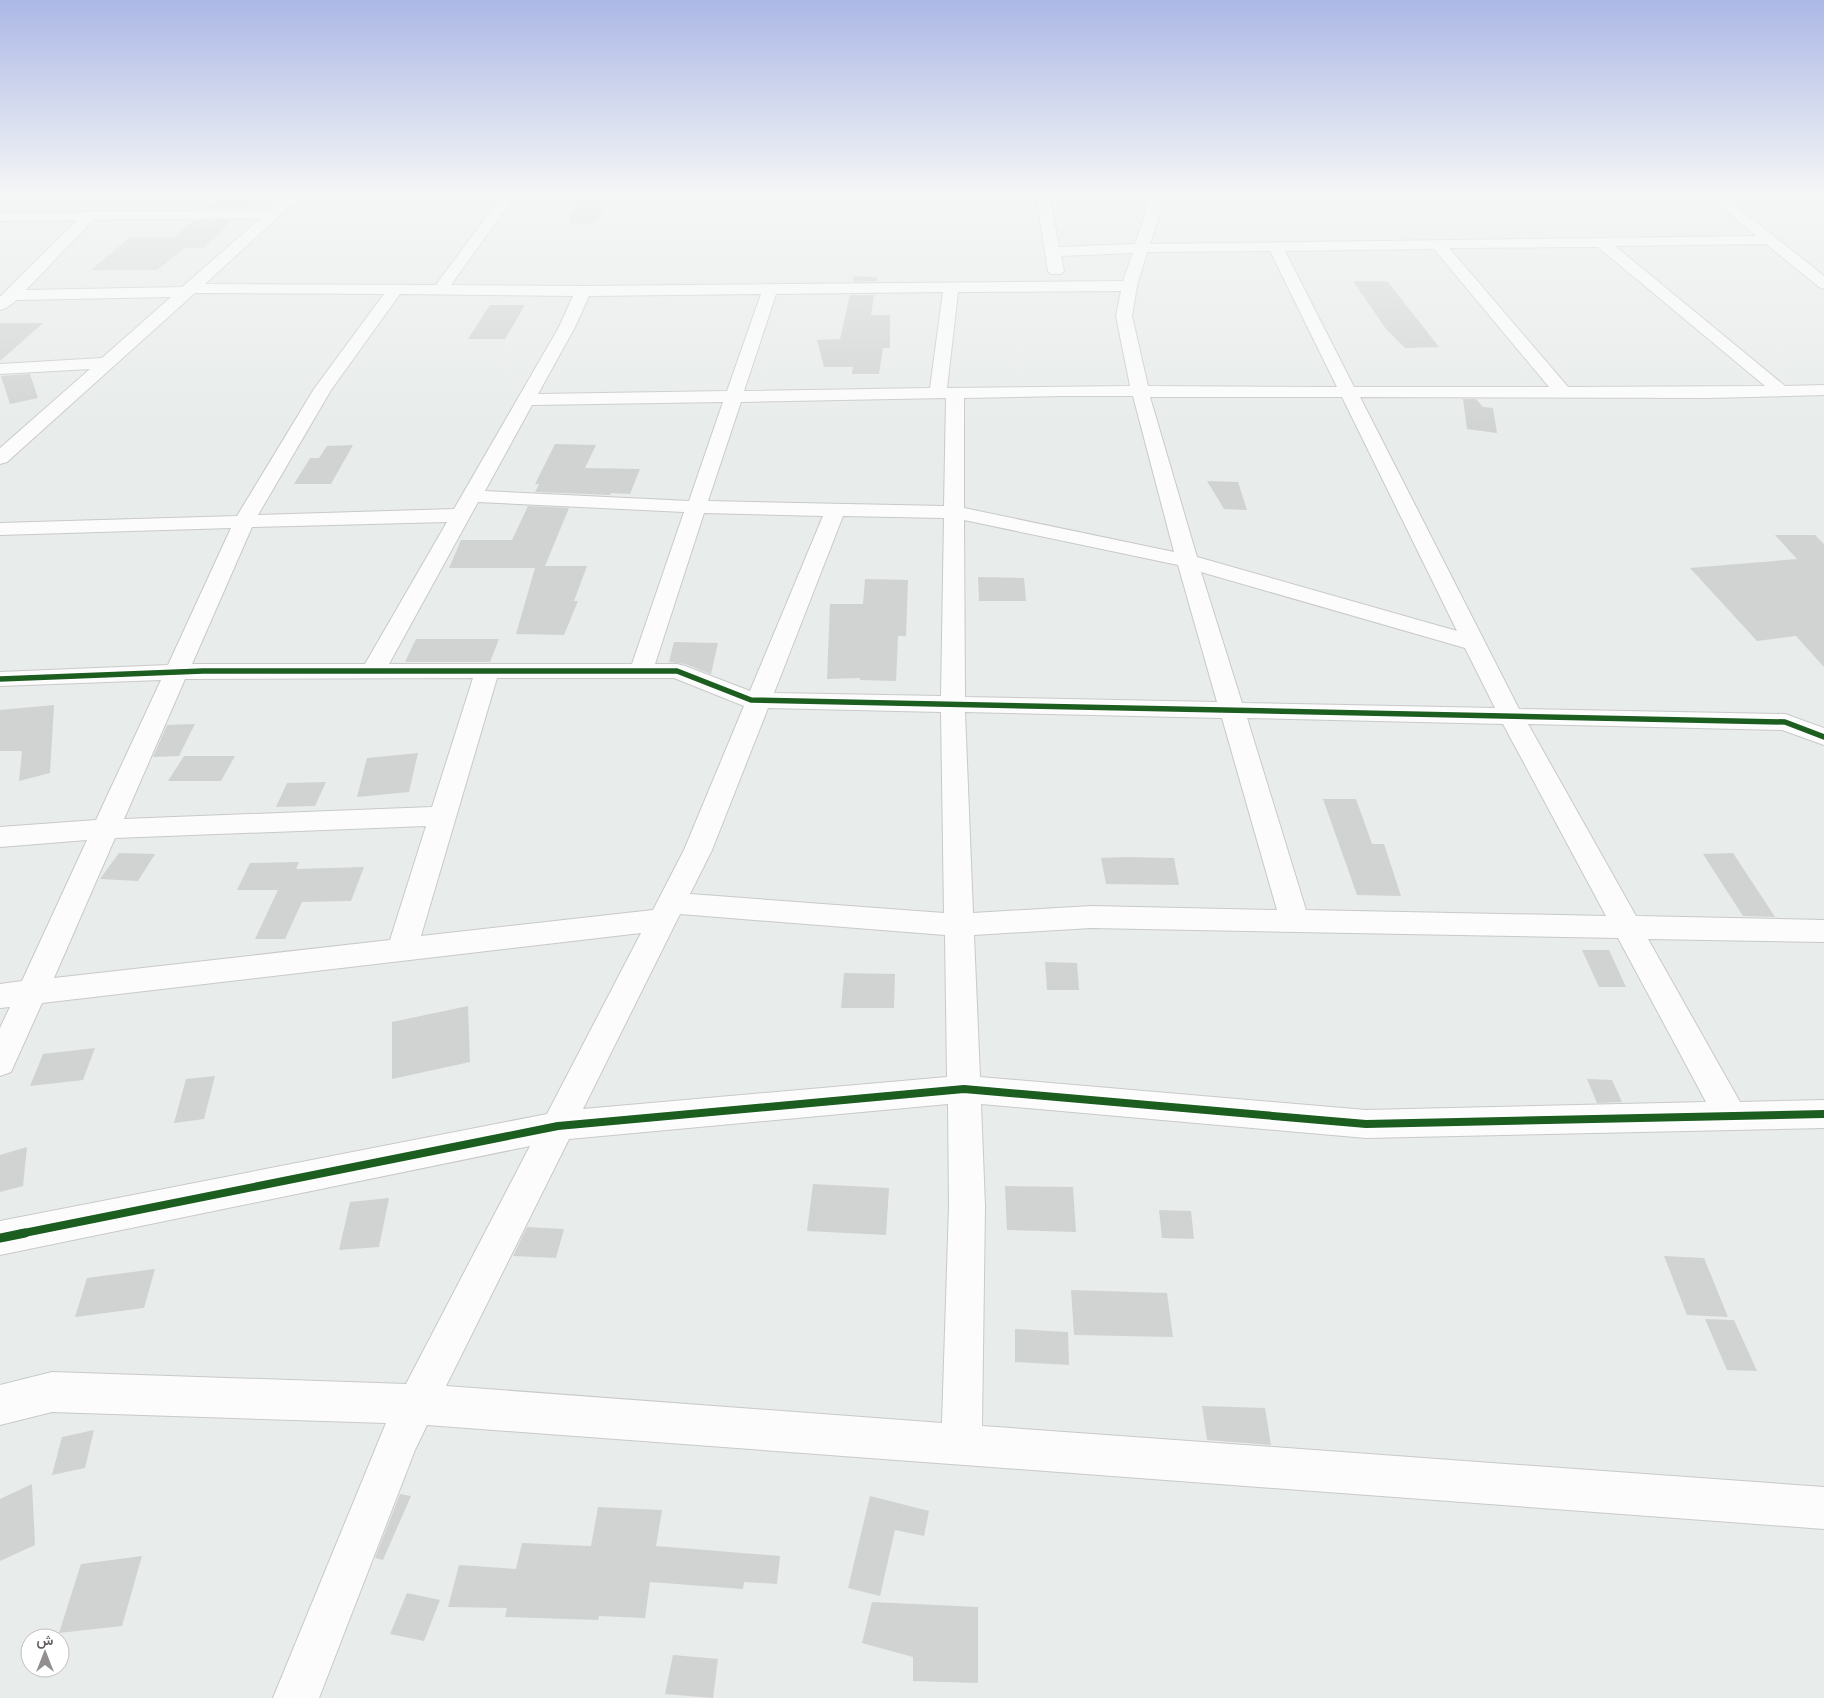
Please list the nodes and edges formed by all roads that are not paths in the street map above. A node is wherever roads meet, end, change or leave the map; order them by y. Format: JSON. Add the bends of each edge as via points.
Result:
{"nodes":[{"id":1,"x":34,"y":273,"type":"edge"},
{"id":2,"x":206,"y":273,"type":"edge"},
{"id":3,"x":452,"y":273,"type":"edge"},
{"id":4,"x":1057,"y":273,"type":"edge"},
{"id":5,"x":1133,"y":273,"type":"edge"},
{"id":6,"x":1289,"y":273,"type":"edge"},
{"id":7,"x":1463,"y":273,"type":"edge"},
{"id":8,"x":1639,"y":273,"type":"edge"},
{"id":9,"x":1811,"y":273,"type":"edge"},
{"id":10,"x":1824,"y":284,"type":"edge"},
{"id":11,"x":1129,"y":286,"type":"junction"},
{"id":12,"x":1059,"y":287,"type":"junction"},
{"id":13,"x":951,"y":288,"type":"junction"},
{"id":14,"x":396,"y":289,"type":"junction"},
{"id":15,"x":770,"y":289,"type":"junction"},
{"id":16,"x":187,"y":290,"type":"junction"},
{"id":17,"x":440,"y":290,"type":"junction"},
{"id":18,"x":583,"y":291,"type":"junction"},
{"id":19,"x":13,"y":295,"type":"junction"},
{"id":20,"x":0,"y":305,"type":"edge"},
{"id":21,"x":104,"y":363,"type":"junction"},
{"id":22,"x":0,"y":369,"type":"edge"},
{"id":23,"x":1824,"y":390,"type":"edge"},
{"id":24,"x":1140,"y":391,"type":"junction"},
{"id":25,"x":1781,"y":391,"type":"junction"},
{"id":26,"x":1349,"y":392,"type":"junction"},
{"id":27,"x":947,"y":393,"type":"junction"},
{"id":28,"x":1563,"y":393,"type":"junction"},
{"id":29,"x":734,"y":396,"type":"junction"},
{"id":30,"x":526,"y":400,"type":"junction"},
{"id":31,"x":0,"y":458,"type":"edge"},
{"id":32,"x":472,"y":496,"type":"junction"},
{"id":33,"x":696,"y":507,"type":"junction"},
{"id":34,"x":836,"y":509,"type":"junction"},
{"id":35,"x":954,"y":512,"type":"junction"},
{"id":36,"x":461,"y":515,"type":"junction"},
{"id":37,"x":245,"y":521,"type":"junction"},
{"id":38,"x":0,"y":529,"type":"edge"},
{"id":39,"x":1186,"y":561,"type":"junction"},
{"id":40,"x":1474,"y":643,"type":"junction"},
{"id":41,"x":373,"y":671,"type":"junction"},
{"id":42,"x":487,"y":671,"type":"junction"},
{"id":43,"x":641,"y":671,"type":"junction"},
{"id":44,"x":178,"y":672,"type":"junction"},
{"id":45,"x":0,"y":680,"type":"edge"},
{"id":46,"x":759,"y":700,"type":"junction"},
{"id":47,"x":953,"y":704,"type":"junction"},
{"id":48,"x":1232,"y":710,"type":"junction"},
{"id":49,"x":1511,"y":716,"type":"junction"},
{"id":50,"x":1824,"y":737,"type":"edge"},
{"id":51,"x":443,"y":816,"type":"junction"},
{"id":52,"x":107,"y":829,"type":"junction"},
{"id":53,"x":0,"y":837,"type":"edge"},
{"id":54,"x":667,"y":912,"type":"junction"},
{"id":55,"x":1295,"y":920,"type":"junction"},
{"id":56,"x":959,"y":925,"type":"junction"},
{"id":57,"x":1627,"y":927,"type":"junction"},
{"id":58,"x":1824,"y":931,"type":"edge"},
{"id":59,"x":402,"y":950,"type":"junction"},
{"id":60,"x":32,"y":993,"type":"junction"},
{"id":61,"x":0,"y":996,"type":"edge"},
{"id":62,"x":0,"y":1063,"type":"edge"},
{"id":63,"x":964,"y":1089,"type":"junction"},
{"id":64,"x":1824,"y":1114,"type":"edge"},
{"id":65,"x":1731,"y":1117,"type":"junction"},
{"id":66,"x":558,"y":1126,"type":"junction"},
{"id":67,"x":0,"y":1238,"type":"edge"},
{"id":68,"x":417,"y":1404,"type":"junction"},
{"id":69,"x":0,"y":1405,"type":"edge"},
{"id":70,"x":962,"y":1444,"type":"junction"},
{"id":71,"x":1824,"y":1508,"type":"edge"},
{"id":72,"x":296,"y":1698,"type":"edge"}],
"edges":[{"from":1,"to":19,"type":"street"},
{"from":2,"to":16,"type":"street"},
{"from":3,"to":17,"type":"street"},
{"from":4,"to":12,"type":"street"},
{"from":5,"to":11,"type":"street"},
{"from":6,"to":26,"type":"street"},
{"from":7,"to":28,"type":"street"},
{"from":8,"to":25,"type":"street"},
{"from":9,"to":10,"type":"street"},
{"from":11,"to":12,"type":"street"},
{"from":11,"to":24,"type":"street","via":[[1124,316]]},
{"from":12,"to":13,"type":"street"},
{"from":13,"to":15,"type":"street"},
{"from":13,"to":27,"type":"street"},
{"from":14,"to":16,"type":"street"},
{"from":14,"to":17,"type":"street"},
{"from":14,"to":37,"type":"street","via":[[323,389]]},
{"from":15,"to":18,"type":"street"},
{"from":15,"to":29,"type":"street"},
{"from":16,"to":19,"type":"street"},
{"from":16,"to":21,"type":"street"},
{"from":17,"to":18,"type":"street"},
{"from":18,"to":30,"type":"street","via":[[567,327]]},
{"from":19,"to":20,"type":"street"},
{"from":21,"to":22,"type":"street"},
{"from":21,"to":31,"type":"street"},
{"from":23,"to":25,"type":"street"},
{"from":24,"to":26,"type":"street"},
{"from":24,"to":27,"type":"street"},
{"from":24,"to":39,"type":"street"},
{"from":25,"to":28,"type":"street"},
{"from":26,"to":28,"type":"street"},
{"from":26,"to":40,"type":"street"},
{"from":27,"to":29,"type":"street"},
{"from":27,"to":35,"type":"street"},
{"from":29,"to":30,"type":"street"},
{"from":29,"to":33,"type":"street"},
{"from":30,"to":32,"type":"street"},
{"from":32,"to":33,"type":"street"},
{"from":32,"to":36,"type":"street"},
{"from":33,"to":34,"type":"street"},
{"from":33,"to":43,"type":"street"},
{"from":34,"to":35,"type":"street"},
{"from":34,"to":46,"type":"street"},
{"from":35,"to":39,"type":"street"},
{"from":35,"to":47,"type":"street"},
{"from":36,"to":37,"type":"street"},
{"from":36,"to":41,"type":"street"},
{"from":37,"to":38,"type":"street"},
{"from":37,"to":44,"type":"street"},
{"from":39,"to":40,"type":"street"},
{"from":39,"to":48,"type":"street"},
{"from":40,"to":49,"type":"street"},
{"from":41,"to":42,"type":"street"},
{"from":41,"to":44,"type":"street"},
{"from":42,"to":43,"type":"street"},
{"from":42,"to":51,"type":"street"},
{"from":43,"to":46,"type":"street","via":[[677,671],[751,700]]},
{"from":44,"to":45,"type":"street"},
{"from":44,"to":52,"type":"street"},
{"from":46,"to":47,"type":"street"},
{"from":46,"to":54,"type":"street","via":[[698,850]]},
{"from":47,"to":48,"type":"street"},
{"from":47,"to":56,"type":"street"},
{"from":48,"to":49,"type":"street"},
{"from":48,"to":55,"type":"street"},
{"from":49,"to":50,"type":"street","via":[[1785,722]]},
{"from":49,"to":57,"type":"street"},
{"from":51,"to":52,"type":"street"},
{"from":51,"to":59,"type":"street"},
{"from":52,"to":53,"type":"street"},
{"from":52,"to":60,"type":"street"},
{"from":54,"to":56,"type":"street"},
{"from":54,"to":59,"type":"street"},
{"from":54,"to":66,"type":"street"},
{"from":55,"to":56,"type":"street","via":[[1092,917]]},
{"from":55,"to":57,"type":"street"},
{"from":56,"to":63,"type":"street"},
{"from":57,"to":58,"type":"street"},
{"from":57,"to":65,"type":"street"},
{"from":59,"to":60,"type":"street"},
{"from":60,"to":61,"type":"street"},
{"from":60,"to":62,"type":"street"},
{"from":63,"to":65,"type":"street","via":[[1366,1124]]},
{"from":63,"to":66,"type":"street"},
{"from":63,"to":70,"type":"street","via":[[967,1206]]},
{"from":64,"to":65,"type":"street"},
{"from":66,"to":67,"type":"street"},
{"from":66,"to":68,"type":"street"},
{"from":68,"to":69,"type":"street","via":[[52,1392]]},
{"from":68,"to":70,"type":"street"},
{"from":68,"to":72,"type":"street"},
{"from":70,"to":71,"type":"street"}]}
